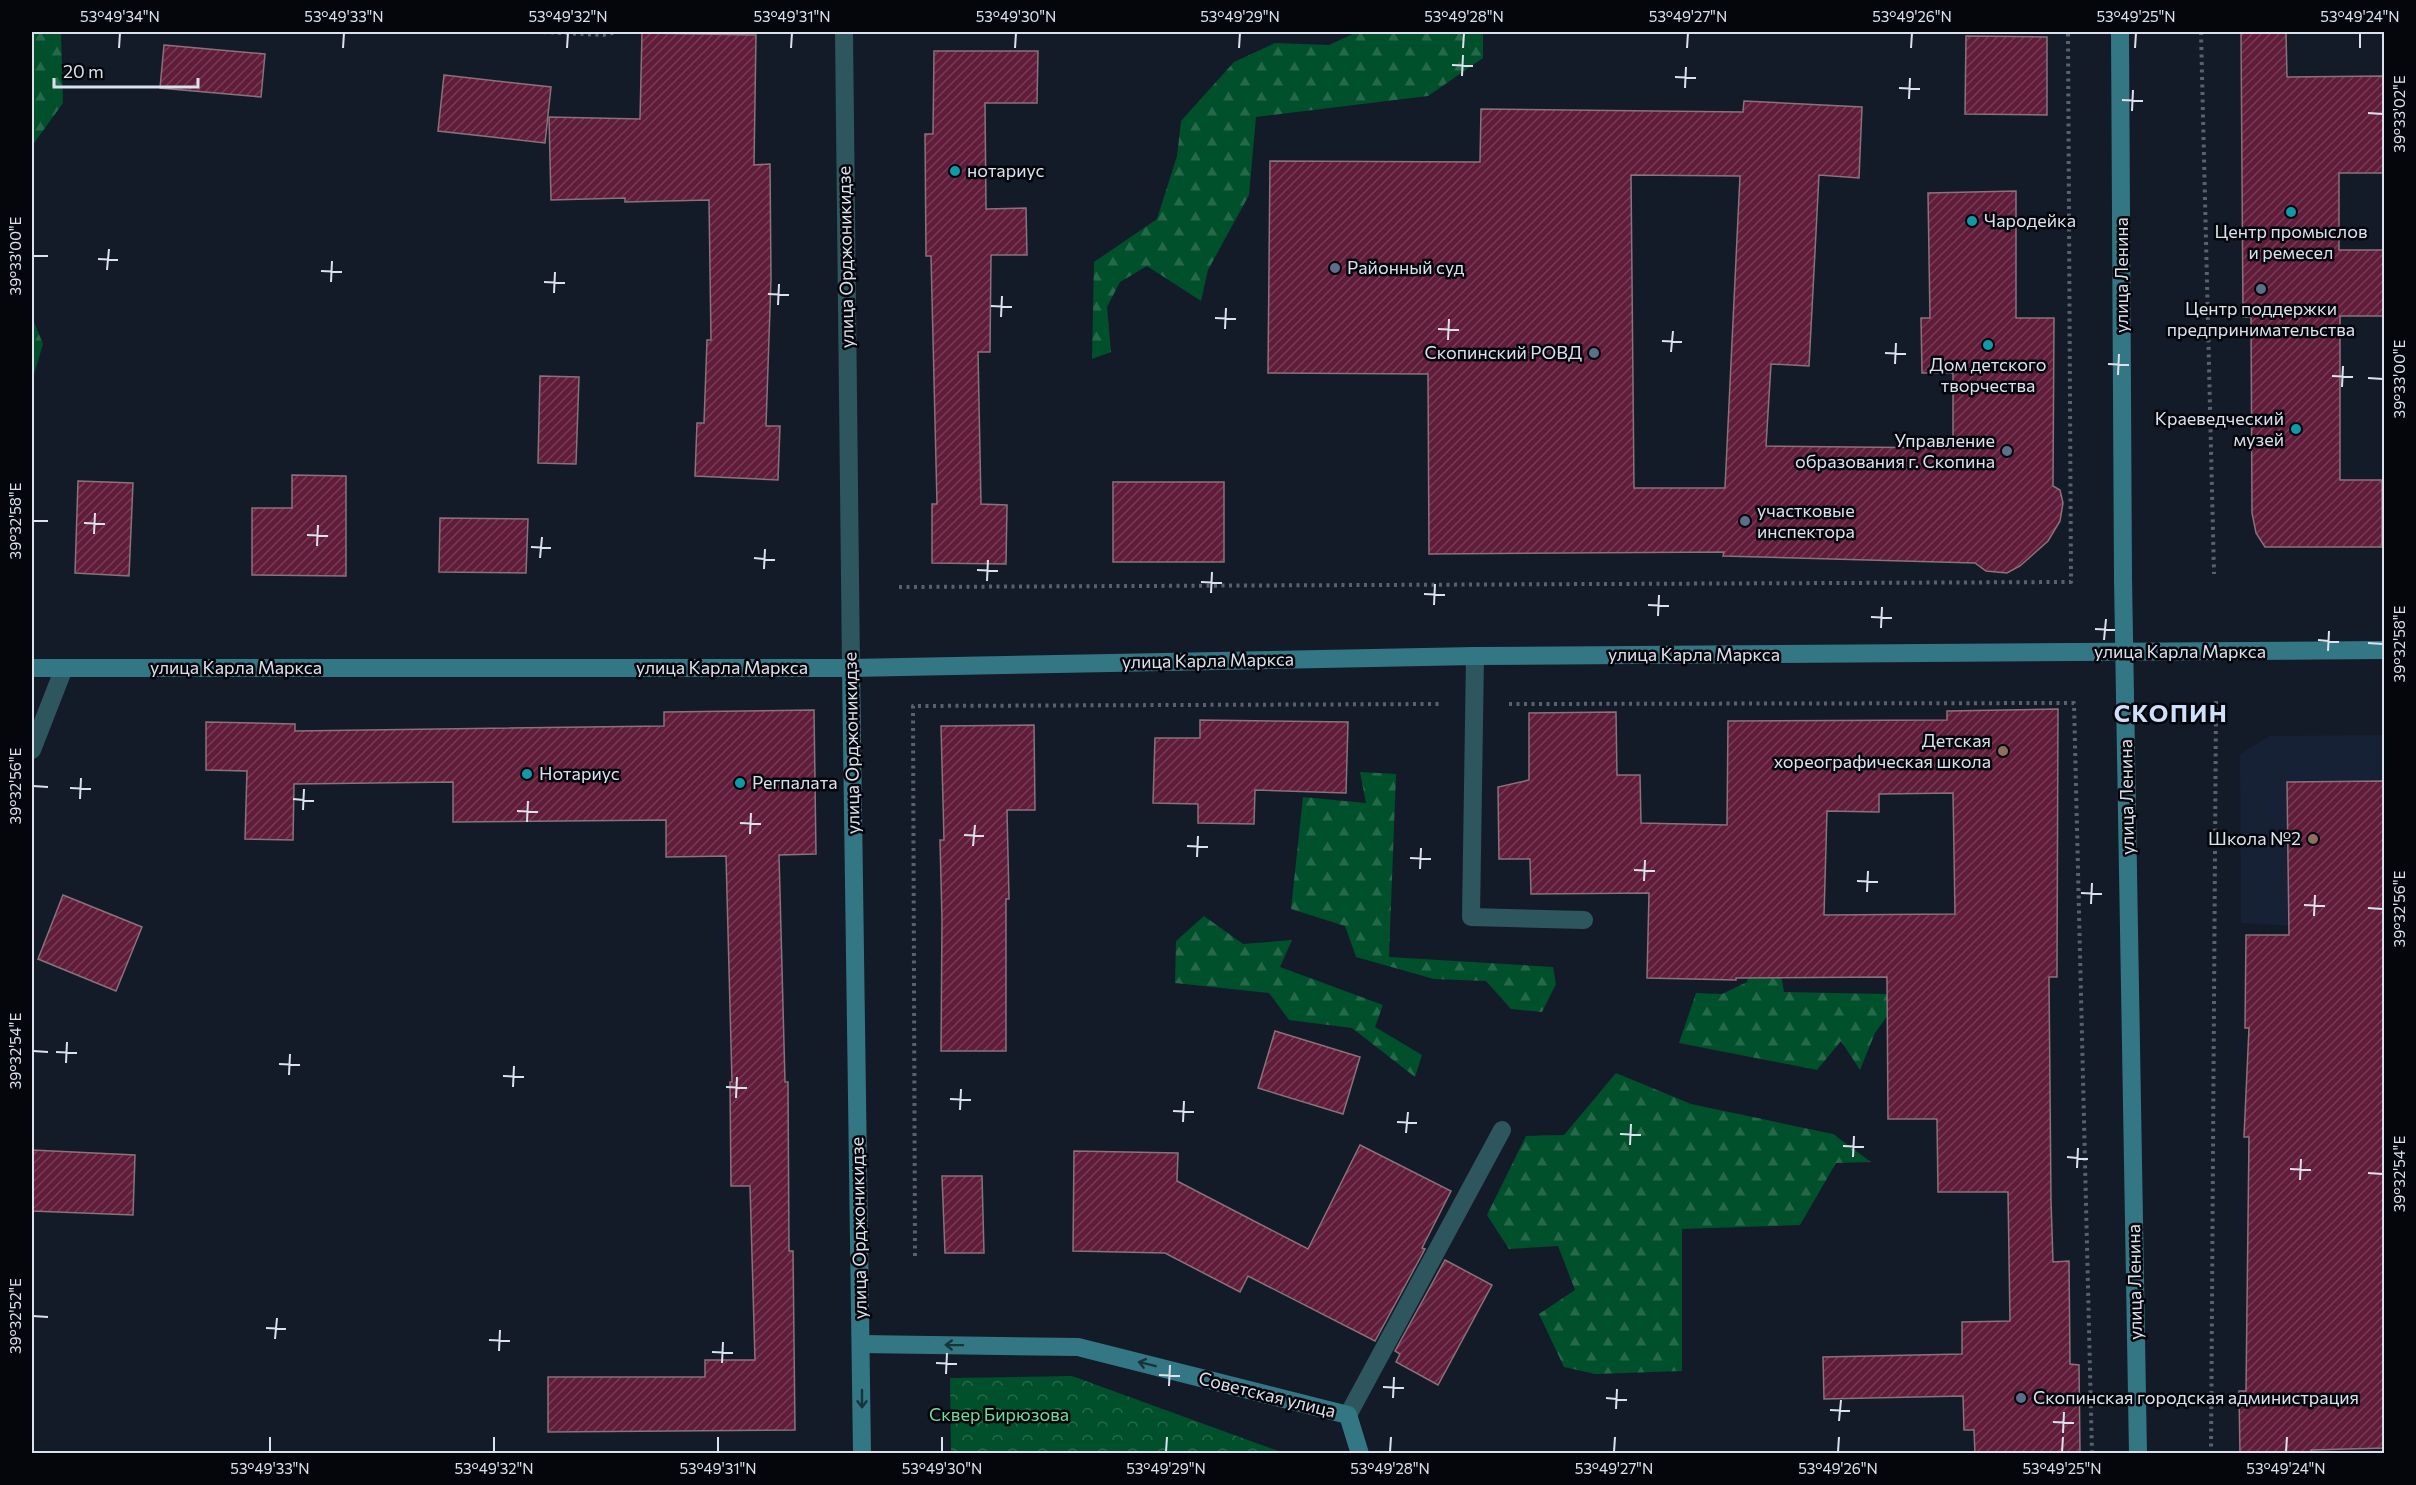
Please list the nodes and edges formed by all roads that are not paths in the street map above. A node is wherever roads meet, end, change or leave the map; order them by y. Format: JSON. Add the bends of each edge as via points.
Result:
{"nodes":[{"id":1,"x":844,"y":32,"type":"edge"},
{"id":2,"x":2120,"y":32,"type":"edge"},
{"id":3,"x":2385,"y":650,"type":"edge"},
{"id":4,"x":2125,"y":653,"type":"junction"},
{"id":5,"x":1475,"y":656,"type":"junction"},
{"id":6,"x":32,"y":668,"type":"edge"},
{"id":7,"x":64,"y":668,"type":"junction"},
{"id":8,"x":850,"y":668,"type":"junction"},
{"id":9,"x":32,"y":750,"type":"edge"},
{"id":10,"x":1584,"y":920,"type":"dead end"},
{"id":11,"x":1502,"y":1130,"type":"dead end"},
{"id":12,"x":861,"y":1344,"type":"junction"},
{"id":13,"x":1348,"y":1415,"type":"junction"},
{"id":14,"x":862,"y":1454,"type":"edge"},
{"id":15,"x":1360,"y":1454,"type":"edge"},
{"id":16,"x":2138,"y":1454,"type":"edge"}],
"edges":[{"from":1,"to":8,"type":"street","name":"улица Орджоникидзе"},
{"from":2,"to":4,"type":"street","name":"улица Ленина"},
{"from":3,"to":4,"type":"street","name":"улица Карла Маркса"},
{"from":4,"to":5,"type":"street","name":"улица Карла Маркса"},
{"from":4,"to":16,"type":"street","name":"улица Ленина"},
{"from":5,"to":8,"type":"street","name":"улица Карла Маркса"},
{"from":5,"to":10,"type":"street","via":[[1471,917]]},
{"from":6,"to":7,"type":"street","name":"улица Карла Маркса"},
{"from":7,"to":8,"type":"street","name":"улица Карла Маркса"},
{"from":7,"to":9,"type":"street"},
{"from":8,"to":12,"type":"street","name":"улица Орджоникидзе"},
{"from":11,"to":13,"type":"street"},
{"from":13,"to":12,"type":"street","name":"Советская улица","one_way":true,"via":[[1078,1347]]},
{"from":12,"to":14,"type":"street","name":"улица Орджоникидзе","one_way":true},
{"from":13,"to":15,"type":"street","name":"Советская улица"}]}
